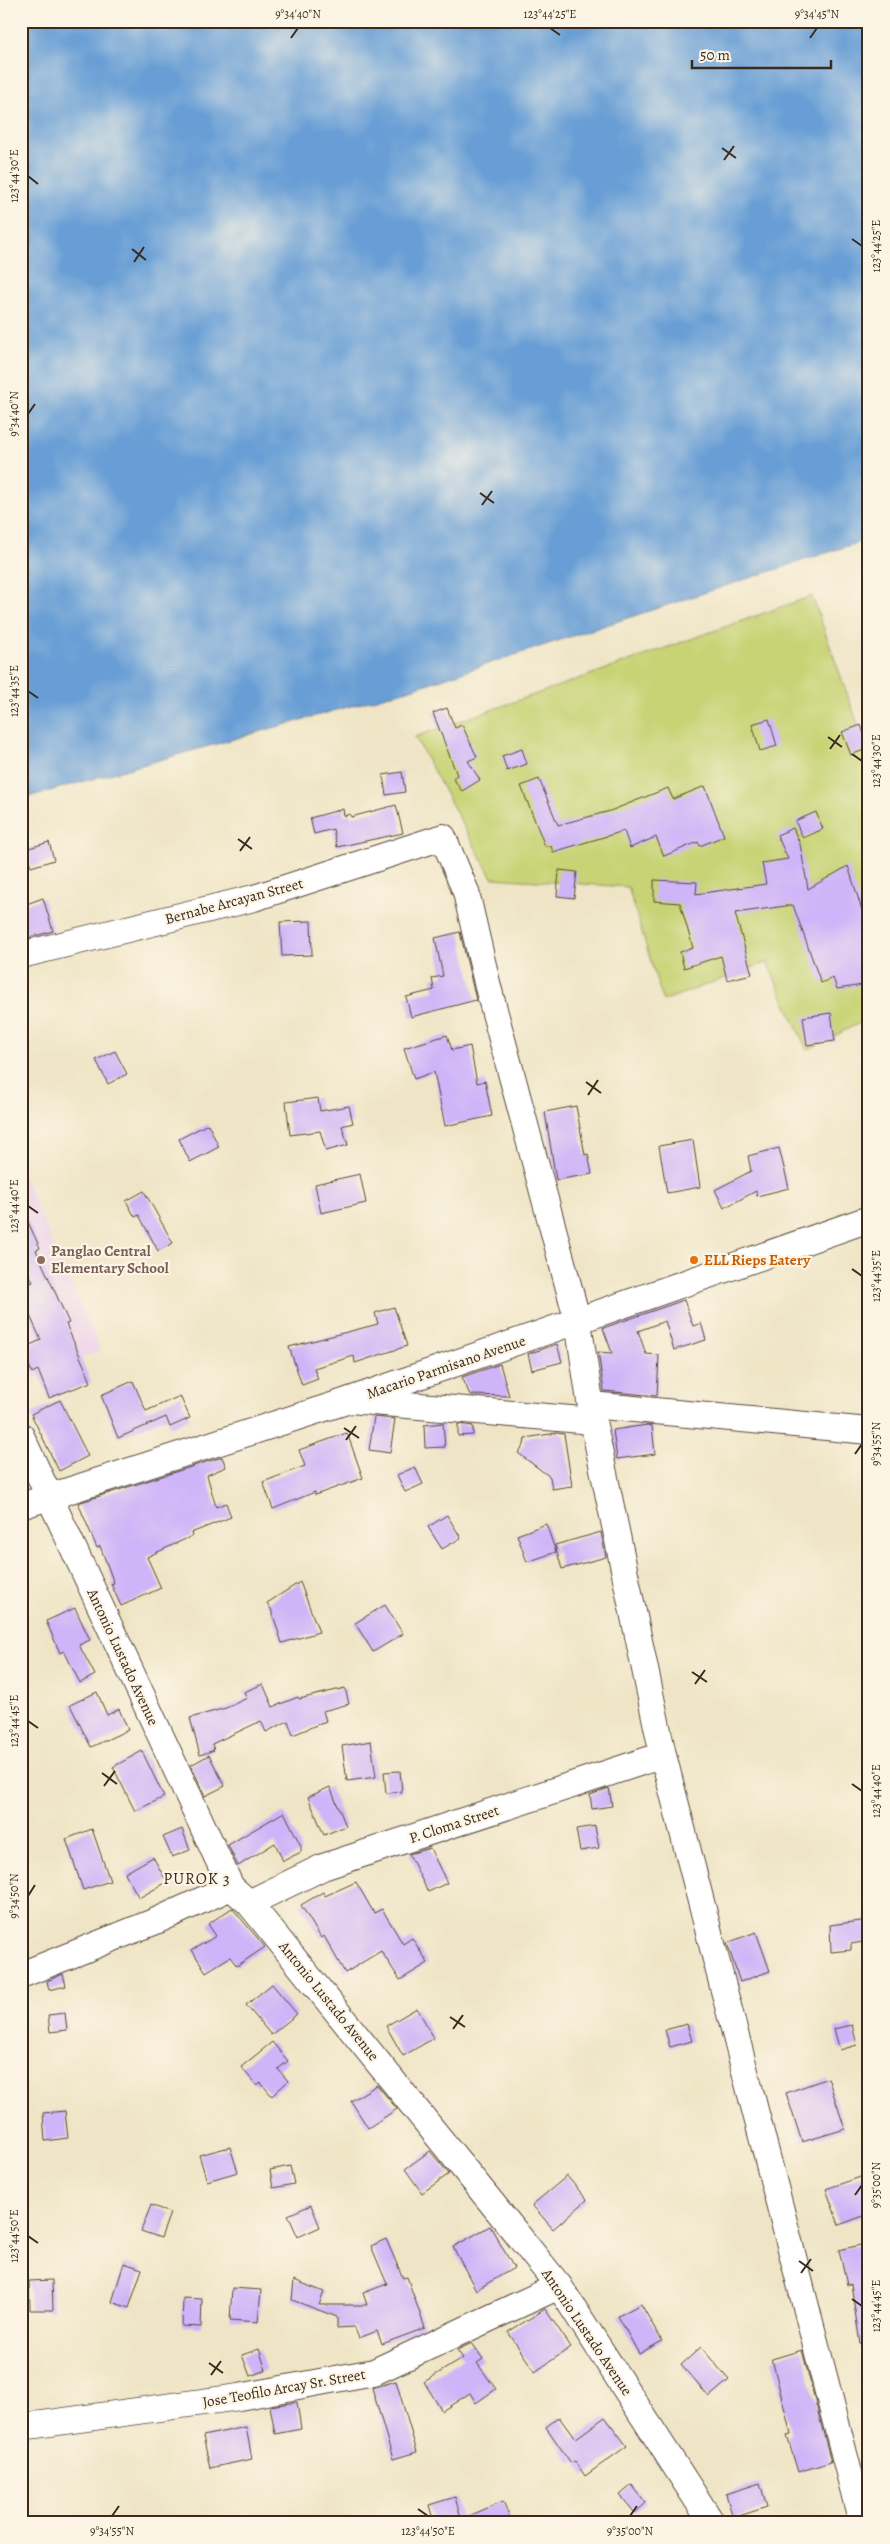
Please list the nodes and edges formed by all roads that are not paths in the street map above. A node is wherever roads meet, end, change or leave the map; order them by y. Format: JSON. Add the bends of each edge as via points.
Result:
{"nodes":[{"id":1,"x":21,"y":955,"type":"edge"},
{"id":2,"x":869,"y":1219,"type":"edge"},
{"id":3,"x":578,"y":1322,"type":"junction"},
{"id":4,"x":350,"y":1400,"type":"junction"},
{"id":5,"x":592,"y":1413,"type":"junction"},
{"id":6,"x":869,"y":1431,"type":"edge"},
{"id":7,"x":21,"y":1436,"type":"edge"},
{"id":8,"x":48,"y":1498,"type":"junction"},
{"id":9,"x":21,"y":1506,"type":"edge"},
{"id":10,"x":663,"y":1755,"type":"junction"},
{"id":11,"x":240,"y":1895,"type":"junction"},
{"id":12,"x":21,"y":1975,"type":"edge"},
{"id":13,"x":559,"y":2286,"type":"junction"},
{"id":14,"x":21,"y":2427,"type":"edge"},
{"id":15,"x":712,"y":2523,"type":"edge"},
{"id":16,"x":862,"y":2523,"type":"edge"}],
"edges":[{"from":1,"to":3,"type":"street","name":"Bernabe Arcayan Street","via":[[254,898],[443,837],[466,892],[488,987]]},
{"from":2,"to":3,"type":"street","name":"Macario Parmisano Avenue"},
{"from":3,"to":4,"type":"street","name":"Macario Parmisano Avenue"},
{"from":3,"to":5,"type":"street"},
{"from":4,"to":5,"type":"street"},
{"from":4,"to":8,"type":"street","name":"Macario Parmisano Avenue"},
{"from":5,"to":6,"type":"street"},
{"from":5,"to":10,"type":"street"},
{"from":7,"to":8,"type":"street","name":"Antonio Lustado Avenue"},
{"from":8,"to":9,"type":"street","name":"Macario Parmisano Avenue"},
{"from":8,"to":11,"type":"street","name":"Antonio Lustado Avenue"},
{"from":10,"to":11,"type":"street","name":"P. Cloma Street"},
{"from":10,"to":16,"type":"street"},
{"from":11,"to":12,"type":"street","name":"P. Cloma Street","via":[[156,1921]]},
{"from":11,"to":13,"type":"street","name":"Antonio Lustado Avenue"},
{"from":13,"to":14,"type":"street","name":"Jose Teofilo Arcay Sr. Street","via":[[374,2372],[239,2397]]},
{"from":13,"to":15,"type":"street","name":"Antonio Lustado Avenue"}]}
